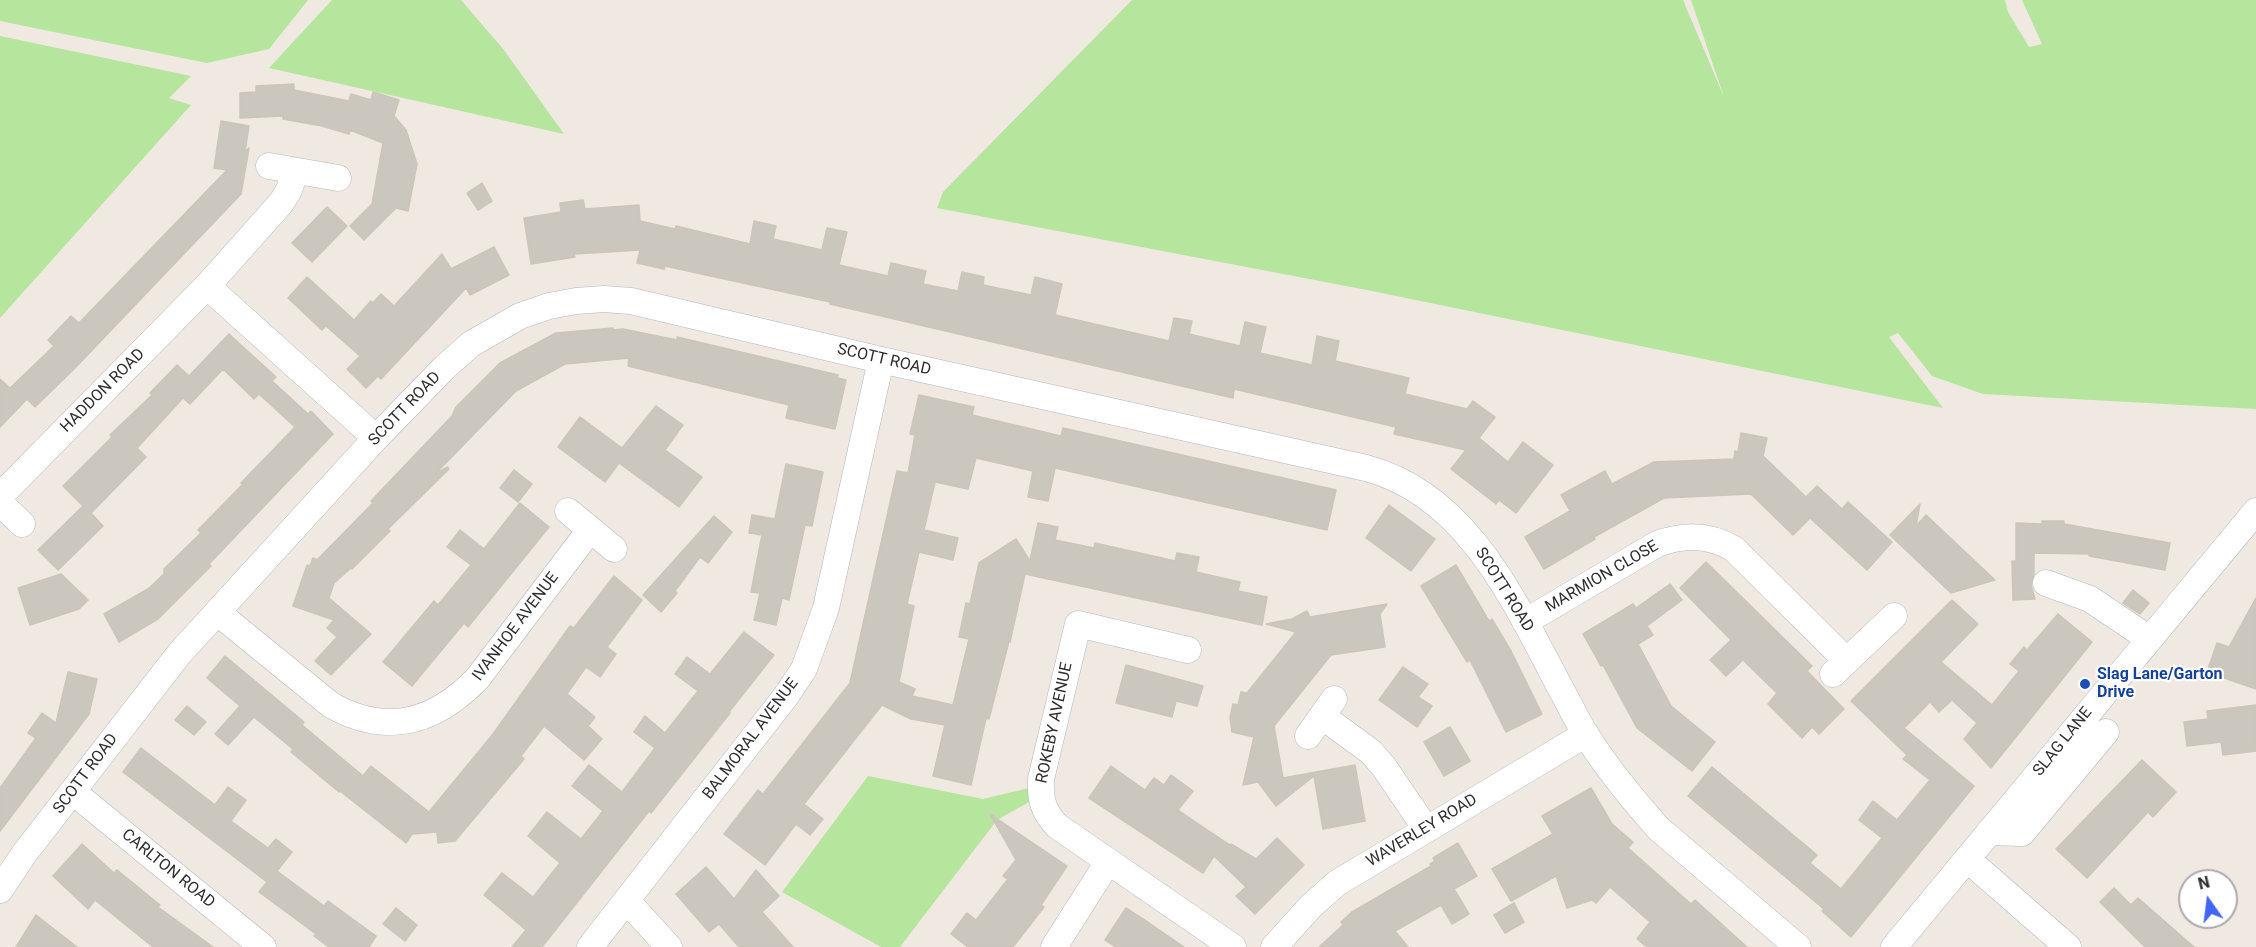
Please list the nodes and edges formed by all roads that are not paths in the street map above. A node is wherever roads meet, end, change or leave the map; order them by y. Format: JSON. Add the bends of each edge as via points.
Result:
{"nodes":[{"id":1,"x":269,"y":166,"type":"dead end"},
{"id":2,"x":296,"y":171,"type":"junction"},
{"id":3,"x":338,"y":178,"type":"dead end"},
{"id":4,"x":207,"y":286,"type":"junction"},
{"id":5,"x":881,"y":360,"type":"junction"},
{"id":6,"x":376,"y":438,"type":"junction"},
{"id":7,"x":0,"y":496,"type":"edge"},
{"id":8,"x":0,"y":503,"type":"edge"},
{"id":9,"x":568,"y":511,"type":"dead end"},
{"id":10,"x":2256,"y":511,"type":"edge"},
{"id":11,"x":22,"y":524,"type":"dead end"},
{"id":12,"x":590,"y":530,"type":"junction"},
{"id":13,"x":614,"y":549,"type":"dead end"},
{"id":14,"x":2046,"y":583,"type":"dead end"},
{"id":15,"x":218,"y":613,"type":"junction"},
{"id":16,"x":1894,"y":616,"type":"dead end"},
{"id":17,"x":1525,"y":622,"type":"junction"},
{"id":18,"x":2148,"y":638,"type":"junction"},
{"id":19,"x":1188,"y":650,"type":"dead end"},
{"id":20,"x":1322,"y":717,"type":"dead end"},
{"id":21,"x":2106,"y":732,"type":"dead end"},
{"id":22,"x":1586,"y":734,"type":"junction"},
{"id":23,"x":73,"y":792,"type":"junction"},
{"id":24,"x":1426,"y":829,"type":"junction"},
{"id":25,"x":1989,"y":832,"type":"junction"},
{"id":26,"x":1967,"y":859,"type":"junction"},
{"id":27,"x":1108,"y":862,"type":"junction"},
{"id":28,"x":0,"y":890,"type":"edge"},
{"id":29,"x":627,"y":901,"type":"junction"},
{"id":30,"x":264,"y":947,"type":"edge"},
{"id":31,"x":590,"y":947,"type":"edge"},
{"id":32,"x":669,"y":947,"type":"edge"},
{"id":33,"x":1054,"y":947,"type":"edge"},
{"id":34,"x":1233,"y":947,"type":"edge"},
{"id":35,"x":1274,"y":947,"type":"edge"},
{"id":36,"x":1798,"y":947,"type":"edge"},
{"id":37,"x":1894,"y":947,"type":"edge"},
{"id":38,"x":2068,"y":947,"type":"edge"}],
"edges":[{"from":1,"to":2,"type":"street"},
{"from":2,"to":3,"type":"street"},
{"from":2,"to":4,"type":"street","name":"HADDON ROAD","via":[[281,203]]},
{"from":4,"to":6,"type":"street"},
{"from":4,"to":7,"type":"street","name":"HADDON ROAD"},
{"from":5,"to":6,"type":"street","name":"SCOTT ROAD","via":[[631,301],[576,301],[520,316],[471,344]]},
{"from":5,"to":17,"type":"street","name":"SCOTT ROAD","via":[[1384,473],[1426,497],[1452,518],[1496,571]]},
{"from":5,"to":29,"type":"street","name":"BALMORAL AVENUE","via":[[826,608],[804,669]]},
{"from":6,"to":15,"type":"street","name":"SCOTT ROAD"},
{"from":8,"to":11,"type":"street"},
{"from":9,"to":12,"type":"street"},
{"from":10,"to":18,"type":"street","name":"SLAG LANE"},
{"from":12,"to":13,"type":"street"},
{"from":12,"to":15,"type":"street","name":"IVANHOE AVENUE","via":[[463,694],[411,720],[370,721],[331,705]]},
{"from":14,"to":18,"type":"street","via":[[2090,599]]},
{"from":15,"to":23,"type":"street","name":"SCOTT ROAD","via":[[172,663]]},
{"from":16,"to":17,"type":"street","name":"MARMION CLOSE","via":[[1840,668],[1734,549],[1719,540],[1702,537],[1657,544]]},
{"from":17,"to":22,"type":"street","name":"SCOTT ROAD"},
{"from":18,"to":25,"type":"street","name":"SLAG LANE"},
{"from":19,"to":27,"type":"street","name":"ROKEBY AVENUE","via":[[1078,624],[1040,795],[1042,807],[1057,826]]},
{"from":20,"to":24,"type":"street","via":[[1371,752]]},
{"from":21,"to":25,"type":"street","via":[[2022,832]]},
{"from":22,"to":24,"type":"street","name":"WAVERLEY ROAD"},
{"from":22,"to":36,"type":"street","name":"SCOTT ROAD","via":[[1659,829]]},
{"from":23,"to":28,"type":"street","name":"SCOTT ROAD"},
{"from":23,"to":30,"type":"street","name":"CARLTON ROAD"},
{"from":24,"to":35,"type":"street","name":"WAVERLEY ROAD","via":[[1337,883]]},
{"from":25,"to":26,"type":"street","name":"SLAG LANE"},
{"from":26,"to":37,"type":"street","name":"SLAG LANE"},
{"from":26,"to":38,"type":"street"},
{"from":27,"to":33,"type":"street"},
{"from":27,"to":34,"type":"street","name":"ROKEBY AVENUE"},
{"from":29,"to":31,"type":"street","name":"BALMORAL AVENUE"},
{"from":29,"to":32,"type":"street"}]}
